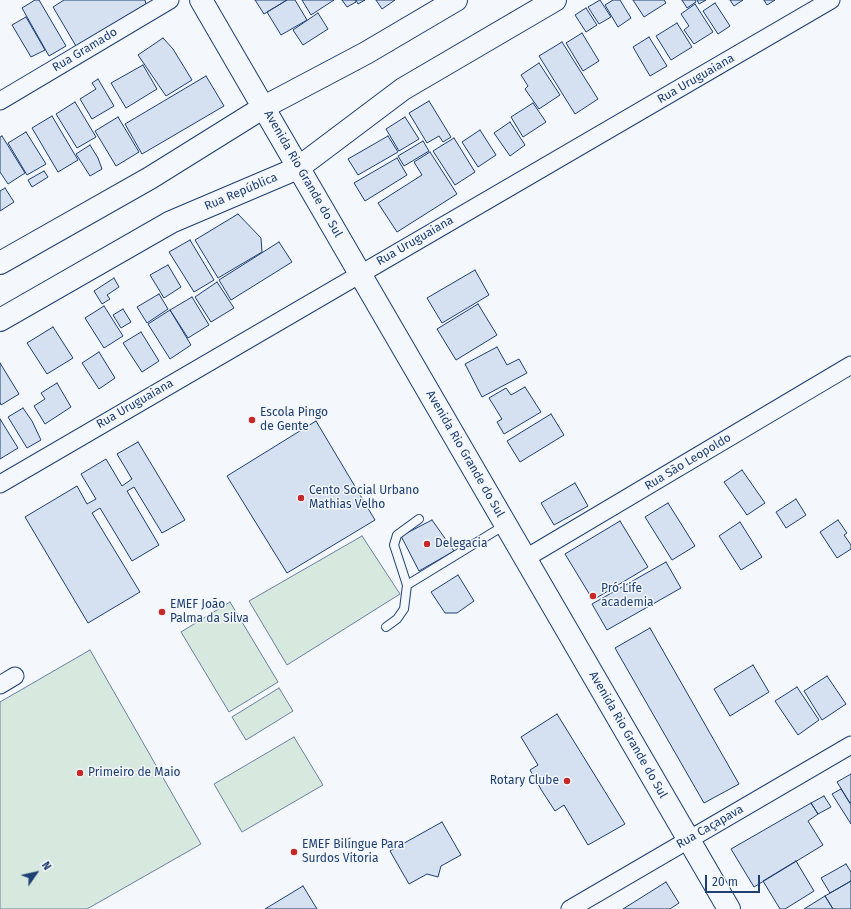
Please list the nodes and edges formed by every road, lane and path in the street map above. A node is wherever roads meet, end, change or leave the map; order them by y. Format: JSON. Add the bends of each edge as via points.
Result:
{"nodes":[{"id":1,"x":170,"y":0,"type":"edge"},
{"id":2,"x":201,"y":0,"type":"edge"},
{"id":3,"x":456,"y":0,"type":"edge"},
{"id":4,"x":555,"y":0,"type":"edge"},
{"id":5,"x":832,"y":0,"type":"edge"},
{"id":6,"x":0,"y":101,"type":"edge"},
{"id":7,"x":264,"y":107,"type":"junction"},
{"id":8,"x":298,"y":168,"type":"junction"},
{"id":9,"x":0,"y":263,"type":"edge"},
{"id":10,"x":361,"y":273,"type":"junction"},
{"id":11,"x":0,"y":320,"type":"edge"},
{"id":12,"x":851,"y":365,"type":"edge"},
{"id":13,"x":0,"y":484,"type":"edge"},
{"id":14,"x":419,"y":519,"type":"dead end"},
{"id":15,"x":506,"y":524,"type":"junction"},
{"id":16,"x":526,"y":558,"type":"junction"},
{"id":17,"x":407,"y":585,"type":"junction"},
{"id":18,"x":386,"y":627,"type":"dead end"},
{"id":19,"x":851,"y":745,"type":"edge"},
{"id":20,"x":688,"y":840,"type":"junction"},
{"id":21,"x":570,"y":909,"type":"edge"},
{"id":22,"x":729,"y":909,"type":"edge"}],
"edges":[{"from":1,"to":6,"type":"street","name":"Rua Gramado"},
{"from":2,"to":7,"type":"main road","name":"Avenida Rio Grande do Sul"},
{"from":3,"to":7,"type":"main road"},
{"from":4,"to":8,"type":"main road","name":"Rua República","via":[[403,89]]},
{"from":5,"to":10,"type":"street","name":"Rua Uruguaiana"},
{"from":7,"to":8,"type":"main road","name":"Avenida Rio Grande do Sul"},
{"from":7,"to":9,"type":"main road","via":[[150,178]]},
{"from":8,"to":10,"type":"main road","name":"Avenida Rio Grande do Sul"},
{"from":8,"to":11,"type":"main road","name":"Rua República","via":[[171,222]]},
{"from":10,"to":13,"type":"street","name":"Rua Uruguaiana"},
{"from":10,"to":15,"type":"main road","name":"Avenida Rio Grande do Sul"},
{"from":12,"to":16,"type":"street","name":"Rua São Leopoldo"},
{"from":14,"to":17,"type":"lane","via":[[397,536],[394,545]]},
{"from":15,"to":16,"type":"main road","name":"Avenida Rio Grande do Sul"},
{"from":15,"to":17,"type":"lane"},
{"from":16,"to":20,"type":"main road","name":"Avenida Rio Grande do Sul"},
{"from":17,"to":18,"type":"lane","via":[[404,609],[397,619]]},
{"from":19,"to":20,"type":"street","name":"Rua Caçapava"},
{"from":20,"to":21,"type":"street","name":"Rua Caçapava"},
{"from":20,"to":22,"type":"main road","name":"Avenida Rio Grande do Sul"}]}
